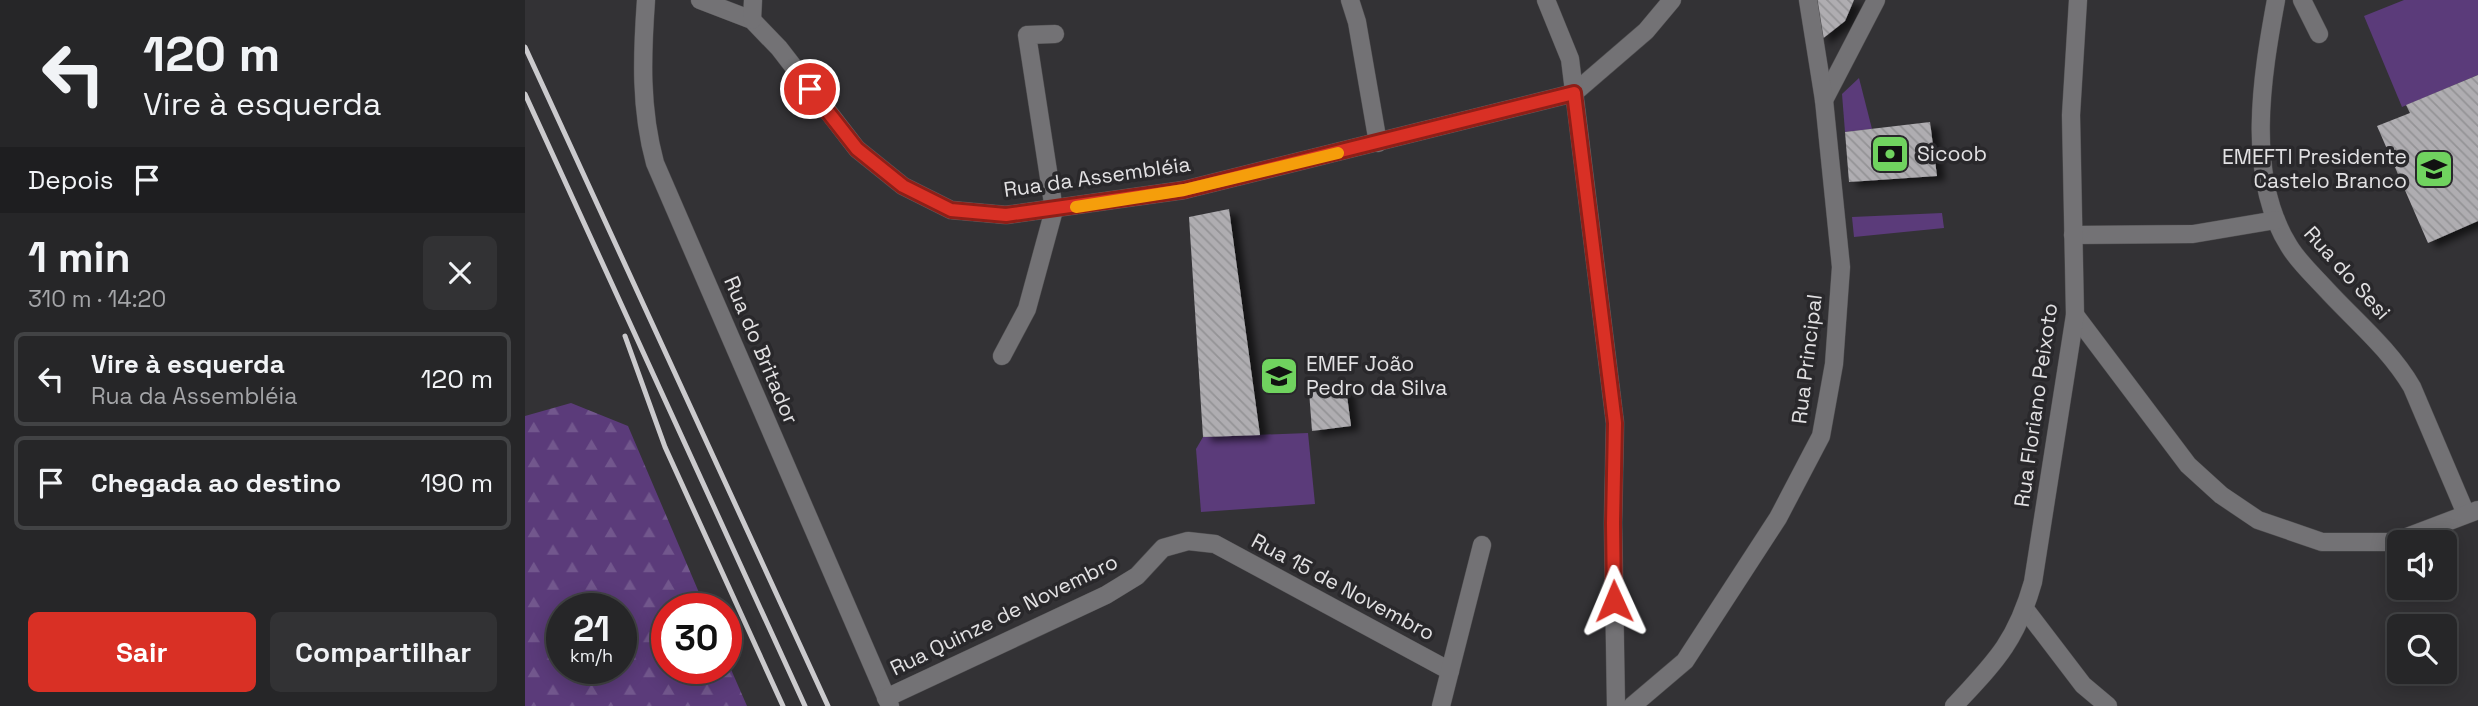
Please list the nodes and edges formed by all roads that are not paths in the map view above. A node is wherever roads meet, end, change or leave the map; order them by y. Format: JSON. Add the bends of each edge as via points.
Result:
{"nodes":[{"id":1,"x":646,"y":0,"type":"edge"},
{"id":2,"x":700,"y":0,"type":"edge"},
{"id":3,"x":753,"y":0,"type":"edge"},
{"id":4,"x":1350,"y":0,"type":"edge"},
{"id":5,"x":1546,"y":0,"type":"edge"},
{"id":6,"x":1672,"y":0,"type":"edge"},
{"id":7,"x":1808,"y":0,"type":"edge"},
{"id":8,"x":1876,"y":0,"type":"edge"},
{"id":9,"x":2078,"y":0,"type":"edge"},
{"id":10,"x":2276,"y":0,"type":"edge"},
{"id":11,"x":2302,"y":0,"type":"edge"},
{"id":12,"x":752,"y":20,"type":"junction"},
{"id":13,"x":1055,"y":34,"type":"dead end"},
{"id":14,"x":2319,"y":34,"type":"dead end"},
{"id":15,"x":1574,"y":93,"type":"junction"},
{"id":16,"x":1824,"y":100,"type":"junction"},
{"id":17,"x":1378,"y":143,"type":"junction"},
{"id":18,"x":1054,"y":210,"type":"junction"},
{"id":19,"x":2276,"y":220,"type":"junction"},
{"id":20,"x":2073,"y":235,"type":"junction"},
{"id":21,"x":2075,"y":315,"type":"junction"},
{"id":22,"x":1002,"y":356,"type":"dead end"},
{"id":23,"x":2472,"y":512,"type":"edge"},
{"id":24,"x":1215,"y":544,"type":"joint"},
{"id":25,"x":1482,"y":545,"type":"dead end"},
{"id":26,"x":2025,"y":609,"type":"junction"},
{"id":27,"x":1450,"y":671,"type":"junction"},
{"id":28,"x":888,"y":702,"type":"edge"},
{"id":29,"x":1441,"y":706,"type":"edge"},
{"id":30,"x":1616,"y":706,"type":"edge"},
{"id":31,"x":1632,"y":706,"type":"edge"},
{"id":32,"x":1954,"y":706,"type":"edge"},
{"id":33,"x":2108,"y":706,"type":"edge"}],
"edges":[{"from":1,"to":28,"type":"street","name":"Rua do Britador","via":[[643,107],[655,163]]},
{"from":2,"to":12,"type":"street","name":"Rua da Assembléia"},
{"from":3,"to":12,"type":"street"},
{"from":4,"to":17,"type":"street"},
{"from":5,"to":15,"type":"street","via":[[1570,59]]},
{"from":6,"to":15,"type":"street","name":"Rua da Assembléia","via":[[1646,31]]},
{"from":7,"to":16,"type":"street","name":"Rua Principal"},
{"from":8,"to":16,"type":"street"},
{"from":9,"to":20,"type":"street","name":"Rua Floriano Peixoto","via":[[2071,116]]},
{"from":10,"to":19,"type":"street","name":"Rua do Sesi","via":[[2259,130]]},
{"from":11,"to":14,"type":"street"},
{"from":12,"to":18,"type":"street","name":"Rua da Assembléia","via":[[857,149],[903,186],[951,210],[1006,215]]},
{"from":13,"to":18,"type":"street","via":[[1027,35]]},
{"from":15,"to":17,"type":"street","name":"Rua da Assembléia"},
{"from":15,"to":30,"type":"street","via":[[1615,423]]},
{"from":16,"to":31,"type":"street","name":"Rua Principal","via":[[1841,267],[1834,364],[1821,436],[1778,518],[1685,661]]},
{"from":17,"to":18,"type":"street","name":"Rua da Assembléia","via":[[1184,190]]},
{"from":18,"to":22,"type":"street","via":[[1027,309]]},
{"from":19,"to":20,"type":"street","via":[[2193,234]]},
{"from":19,"to":23,"type":"street","name":"Rua do Sesi","via":[[2289,247],[2403,372]]},
{"from":20,"to":21,"type":"street","name":"Rua Floriano Peixoto"},
{"from":21,"to":23,"type":"street","via":[[2187,465],[2258,520],[2322,542],[2394,542]]},
{"from":21,"to":26,"type":"street","name":"Rua Floriano Peixoto"},
{"from":24,"to":27,"type":"street","name":"Rua 15 de Novembro"},
{"from":24,"to":28,"type":"street","name":"Rua Quinze de Novembro","via":[[1188,541],[1163,548],[1136,576],[1106,595]]},
{"from":25,"to":27,"type":"street","name":"Rua 15 de Novembro"},
{"from":26,"to":32,"type":"street","name":"Rua Floriano Peixoto","via":[[1997,660]]},
{"from":26,"to":33,"type":"street","via":[[2083,685]]},
{"from":27,"to":29,"type":"street","name":"Rua 15 de Novembro"}]}
